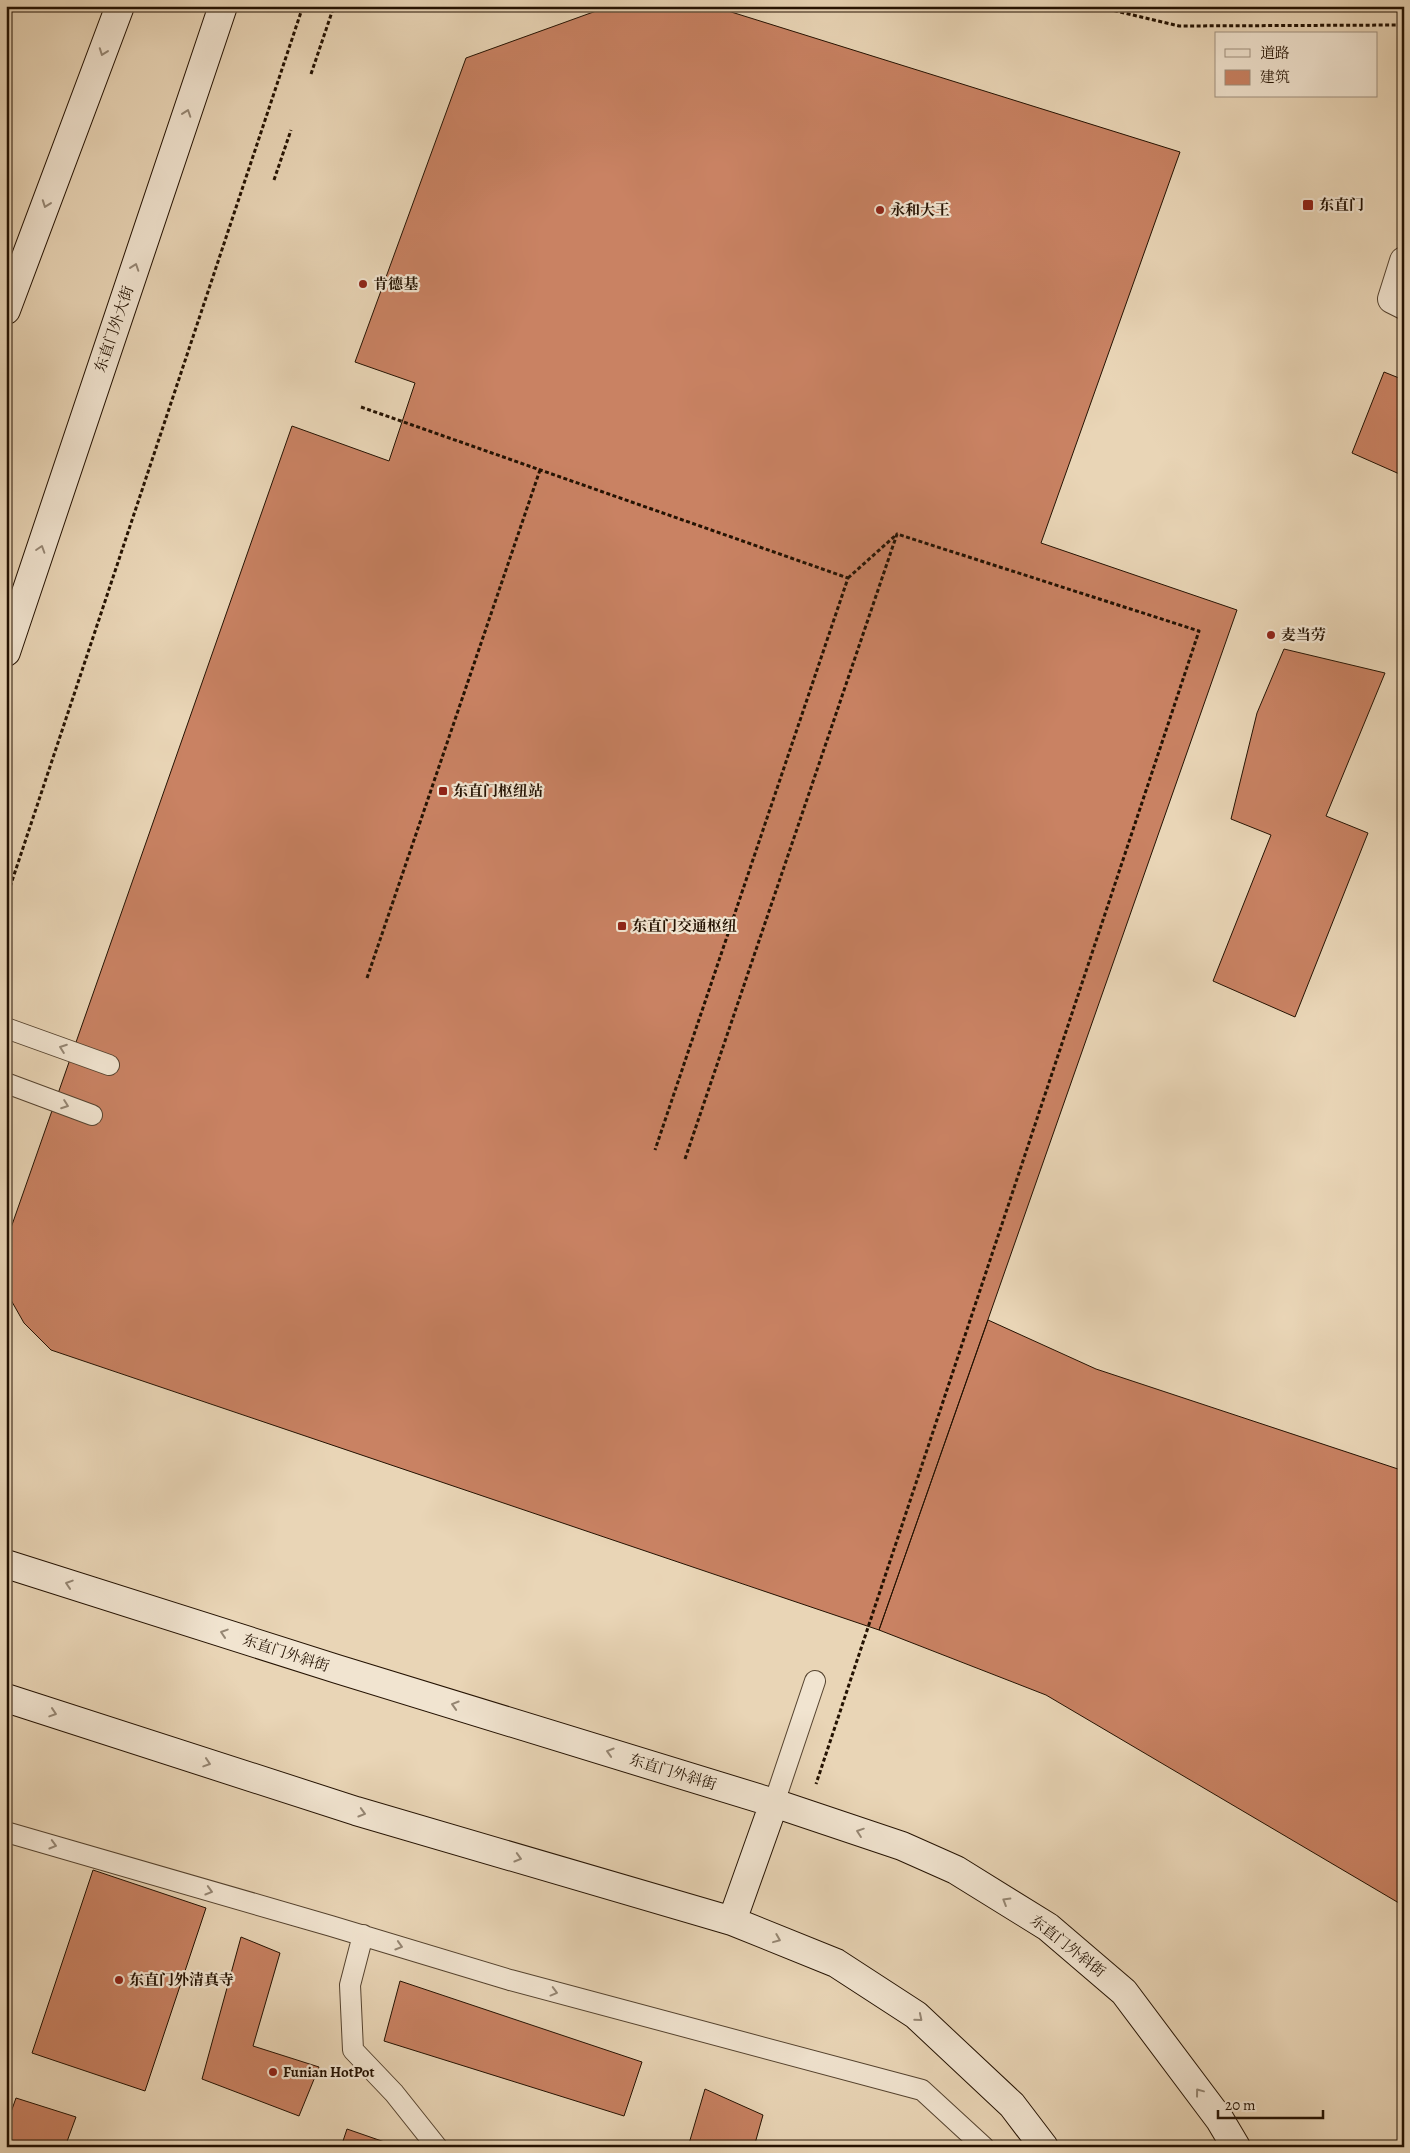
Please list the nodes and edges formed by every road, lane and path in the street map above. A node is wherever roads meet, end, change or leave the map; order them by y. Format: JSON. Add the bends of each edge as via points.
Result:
{"nodes":[{"id":1,"x":120,"y":6,"type":"edge"},
{"id":2,"x":223,"y":6,"type":"edge"},
{"id":3,"x":303,"y":6,"type":"edge"},
{"id":4,"x":334,"y":6,"type":"edge"},
{"id":5,"x":1095,"y":6,"type":"edge"},
{"id":6,"x":1404,"y":25,"type":"edge"},
{"id":7,"x":311,"y":74,"type":"dead end"},
{"id":8,"x":291,"y":130,"type":"dead end"},
{"id":9,"x":274,"y":180,"type":"dead end"},
{"id":10,"x":1404,"y":261,"type":"edge"},
{"id":11,"x":1404,"y":305,"type":"edge"},
{"id":12,"x":6,"y":310,"type":"edge"},
{"id":13,"x":361,"y":407,"type":"dead end"},
{"id":14,"x":540,"y":470,"type":"junction"},
{"id":15,"x":897,"y":534,"type":"junction"},
{"id":16,"x":848,"y":578,"type":"junction"},
{"id":17,"x":6,"y":652,"type":"edge"},
{"id":18,"x":6,"y":899,"type":"edge"},
{"id":19,"x":367,"y":978,"type":"dead end"},
{"id":20,"x":6,"y":1028,"type":"edge"},
{"id":21,"x":109,"y":1065,"type":"dead end"},
{"id":22,"x":6,"y":1083,"type":"edge"},
{"id":23,"x":92,"y":1115,"type":"dead end"},
{"id":24,"x":655,"y":1150,"type":"dead end"},
{"id":25,"x":685,"y":1159,"type":"dead end"},
{"id":26,"x":6,"y":1564,"type":"edge"},
{"id":27,"x":815,"y":1681,"type":"dead end"},
{"id":28,"x":6,"y":1698,"type":"edge"},
{"id":29,"x":774,"y":1803,"type":"junction"},
{"id":30,"x":806,"y":1813,"type":"junction"},
{"id":31,"x":6,"y":1832,"type":"edge"},
{"id":32,"x":732,"y":1921,"type":"junction"},
{"id":33,"x":363,"y":1935,"type":"junction"},
{"id":34,"x":437,"y":2147,"type":"edge"},
{"id":35,"x":984,"y":2147,"type":"edge"},
{"id":36,"x":1044,"y":2147,"type":"edge"},
{"id":37,"x":1236,"y":2147,"type":"edge"}],
"edges":[{"from":1,"to":12,"type":"main road","one_way":true},
{"from":17,"to":2,"type":"main road","name":"东直门外大街","one_way":true},
{"from":3,"to":18,"type":"path"},
{"from":4,"to":7,"type":"path"},
{"from":5,"to":6,"type":"path","via":[[1179,26]]},
{"from":8,"to":9,"type":"path"},
{"from":10,"to":11,"type":"main road","via":[[1392,299]]},
{"from":13,"to":14,"type":"path"},
{"from":14,"to":16,"type":"path"},
{"from":14,"to":19,"type":"path"},
{"from":15,"to":16,"type":"path"},
{"from":15,"to":25,"type":"path"},
{"from":15,"to":30,"type":"path","via":[[1198,631]]},
{"from":16,"to":24,"type":"path"},
{"from":21,"to":20,"type":"lane","one_way":true},
{"from":22,"to":23,"type":"lane","one_way":true},
{"from":29,"to":26,"type":"main road","name":"东直门外斜街","one_way":true},
{"from":27,"to":29,"type":"lane"},
{"from":28,"to":32,"type":"main road","one_way":true,"via":[[356,1811]]},
{"from":29,"to":30,"type":"main road","name":"东直门外斜街"},
{"from":29,"to":32,"type":"main road"},
{"from":37,"to":30,"type":"main road","name":"东直门外斜街","one_way":true,"via":[[1220,2120],[1124,1992],[1048,1927],[956,1870],[902,1846]]},
{"from":31,"to":33,"type":"lane","one_way":true},
{"from":32,"to":36,"type":"main road","one_way":true,"via":[[836,1963],[916,2015],[1012,2105]]},
{"from":33,"to":34,"type":"lane","via":[[350,1985],[353,2050],[394,2093]]},
{"from":33,"to":35,"type":"lane","one_way":true,"via":[[528,1985],[922,2090]]}]}
